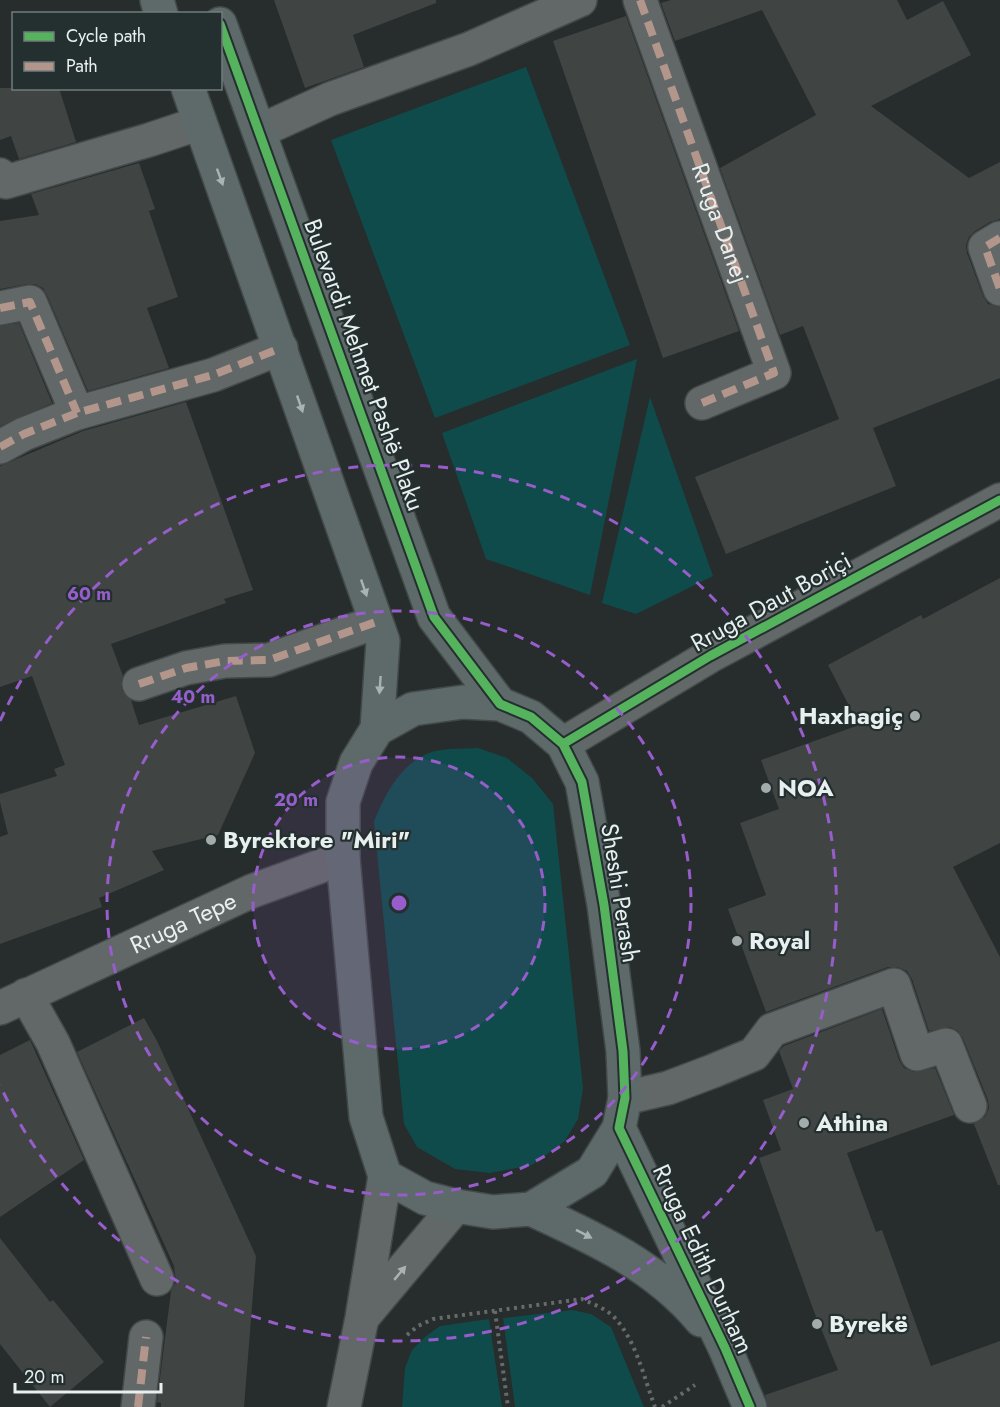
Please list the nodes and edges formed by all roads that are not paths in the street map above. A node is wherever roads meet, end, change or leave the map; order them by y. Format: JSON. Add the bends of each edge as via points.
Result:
{"nodes":[{"id":1,"x":580,"y":0,"type":"edge"},
{"id":2,"x":640,"y":0,"type":"edge"},
{"id":3,"x":222,"y":29,"type":"edge"},
{"id":4,"x":189,"y":90,"type":"edge"},
{"id":5,"x":200,"y":123,"type":"junction"},
{"id":6,"x":260,"y":131,"type":"junction"},
{"id":7,"x":0,"y":175,"type":"edge"},
{"id":8,"x":1000,"y":238,"type":"edge"},
{"id":9,"x":1000,"y":289,"type":"edge"},
{"id":10,"x":0,"y":308,"type":"edge"},
{"id":11,"x":281,"y":348,"type":"junction"},
{"id":12,"x":702,"y":403,"type":"dead end"},
{"id":13,"x":77,"y":412,"type":"junction"},
{"id":14,"x":0,"y":447,"type":"edge"},
{"id":15,"x":1000,"y":500,"type":"edge"},
{"id":16,"x":376,"y":621,"type":"junction"},
{"id":17,"x":139,"y":684,"type":"dead end"},
{"id":18,"x":500,"y":704,"type":"junction"},
{"id":19,"x":377,"y":729,"type":"junction"},
{"id":20,"x":563,"y":744,"type":"junction"},
{"id":21,"x":343,"y":858,"type":"junction"},
{"id":22,"x":13,"y":1002,"type":"edge"},
{"id":23,"x":970,"y":1106,"type":"dead end"},
{"id":24,"x":622,"y":1113,"type":"junction"},
{"id":25,"x":386,"y":1176,"type":"junction"},
{"id":26,"x":456,"y":1206,"type":"junction"},
{"id":27,"x":531,"y":1209,"type":"junction"},
{"id":28,"x":157,"y":1279,"type":"dead end"},
{"id":29,"x":362,"y":1318,"type":"junction"},
{"id":30,"x":146,"y":1337,"type":"dead end"},
{"id":31,"x":725,"y":1348,"type":"junction"},
{"id":32,"x":138,"y":1407,"type":"edge"},
{"id":33,"x":344,"y":1407,"type":"edge"},
{"id":34,"x":750,"y":1407,"type":"edge"}],
"edges":[{"from":1,"to":6,"type":"street","via":[[469,49],[330,99]]},
{"from":2,"to":12,"type":"street","name":"Rruga Danej","via":[[774,373]]},
{"from":3,"to":6,"type":"main road","name":"Bulevardi Mehmet Pashë Plaku"},
{"from":4,"to":5,"type":"main road"},
{"from":5,"to":7,"type":"street","via":[[6,182]]},
{"from":5,"to":11,"type":"main road","one_way":true},
{"from":6,"to":18,"type":"main road","name":"Bulevardi Mehmet Pashë Plaku","via":[[434,617]]},
{"from":8,"to":9,"type":"street","via":[[985,247]]},
{"from":10,"to":13,"type":"street","via":[[30,302]]},
{"from":11,"to":13,"type":"street","via":[[213,375]]},
{"from":11,"to":16,"type":"main road","one_way":true},
{"from":13,"to":14,"type":"street"},
{"from":15,"to":20,"type":"street","name":"Rruga Daut Boriçi","via":[[711,656]]},
{"from":16,"to":17,"type":"street","via":[[269,660],[225,661],[186,668]]},
{"from":16,"to":19,"type":"main road","one_way":true,"via":[[383,641]]},
{"from":18,"to":19,"type":"main road","name":"Sheshi Perash","via":[[464,702],[414,708]]},
{"from":18,"to":20,"type":"main road","name":"Sheshi Perash","via":[[531,717]]},
{"from":19,"to":21,"type":"main road","name":"Sheshi Perash","via":[[356,763],[343,802]]},
{"from":20,"to":24,"type":"main road","name":"Sheshi Perash","via":[[582,782],[602,894],[623,1051]]},
{"from":21,"to":22,"type":"street","name":"Rruga Tepe","via":[[252,891]]},
{"from":21,"to":25,"type":"main road","name":"Sheshi Perash","via":[[366,1117]]},
{"from":22,"to":28,"type":"street","name":"Rruga Tepe","via":[[53,1043]]},
{"from":23,"to":24,"type":"street","via":[[946,1046],[917,1054],[894,985],[772,1029],[754,1054],[668,1088]]},
{"from":24,"to":27,"type":"main road","via":[[592,1172]]},
{"from":24,"to":31,"type":"main road","name":"Rruga Edith Durham"},
{"from":25,"to":26,"type":"main road","via":[[425,1198]]},
{"from":25,"to":29,"type":"street"},
{"from":26,"to":27,"type":"main road","via":[[493,1212]]},
{"from":29,"to":26,"type":"street","one_way":true},
{"from":27,"to":31,"type":"main road","one_way":true,"via":[[581,1232],[657,1276]]},
{"from":29,"to":33,"type":"street"},
{"from":30,"to":32,"type":"street"},
{"from":31,"to":34,"type":"main road","name":"Rruga Edith Durham"}]}
